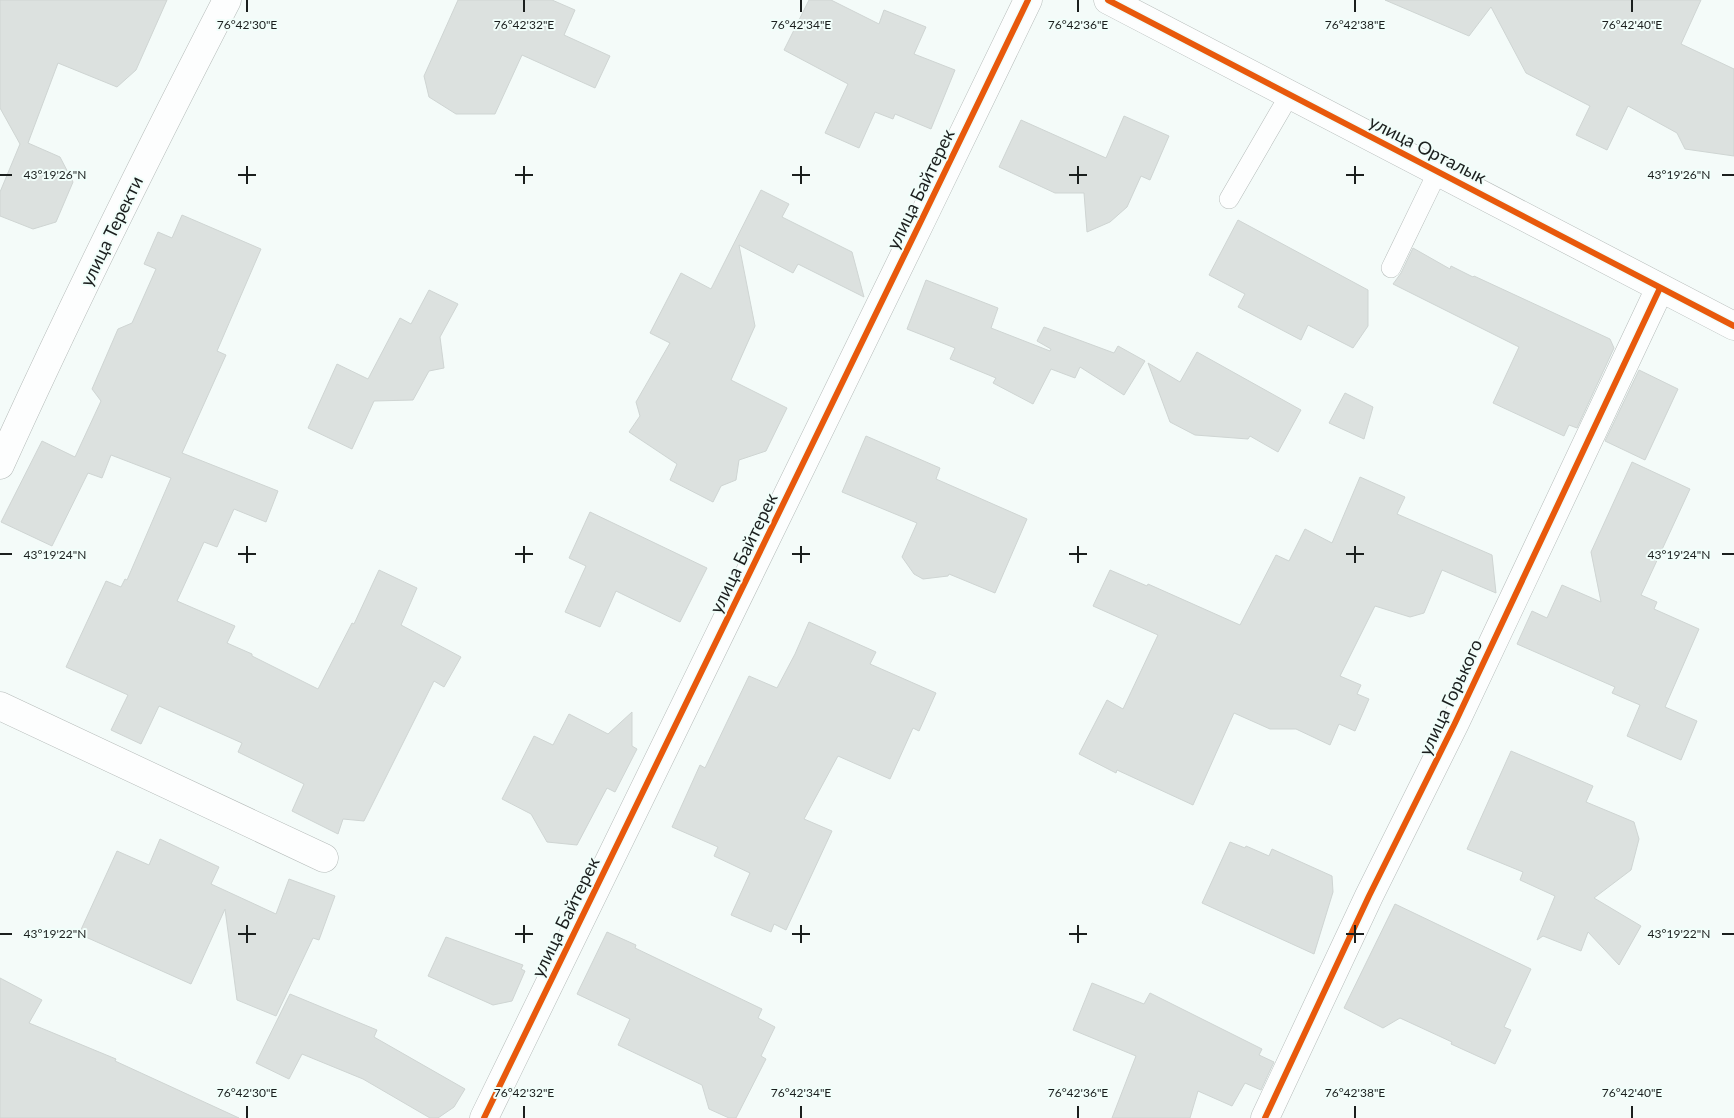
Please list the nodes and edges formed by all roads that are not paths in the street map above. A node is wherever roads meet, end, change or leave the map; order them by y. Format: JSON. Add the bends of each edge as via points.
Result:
{"nodes":[{"id":1,"x":227,"y":0,"type":"edge"},
{"id":2,"x":1028,"y":0,"type":"edge"},
{"id":3,"x":1108,"y":0,"type":"edge"},
{"id":4,"x":1290,"y":94,"type":"junction"},
{"id":5,"x":1438,"y":171,"type":"junction"},
{"id":6,"x":1228,"y":200,"type":"dead end"},
{"id":7,"x":1391,"y":268,"type":"dead end"},
{"id":8,"x":1660,"y":288,"type":"junction"},
{"id":9,"x":1734,"y":326,"type":"edge"},
{"id":10,"x":0,"y":465,"type":"edge"},
{"id":11,"x":0,"y":706,"type":"edge"},
{"id":12,"x":324,"y":858,"type":"dead end"},
{"id":13,"x":484,"y":1118,"type":"edge"},
{"id":14,"x":1265,"y":1118,"type":"edge"}],
"edges":[{"from":1,"to":10,"type":"street","name":"улица Теректи","via":[[163,123]]},
{"from":2,"to":13,"type":"street","name":"улица Байтерек"},
{"from":3,"to":4,"type":"street","name":"улица Орталык"},
{"from":4,"to":5,"type":"street","name":"улица Орталык"},
{"from":4,"to":6,"type":"lane"},
{"from":5,"to":7,"type":"lane"},
{"from":5,"to":8,"type":"street","name":"улица Орталык"},
{"from":8,"to":9,"type":"street","name":"улица Орталык"},
{"from":8,"to":14,"type":"street","name":"улица Горького"},
{"from":11,"to":12,"type":"street"}]}
